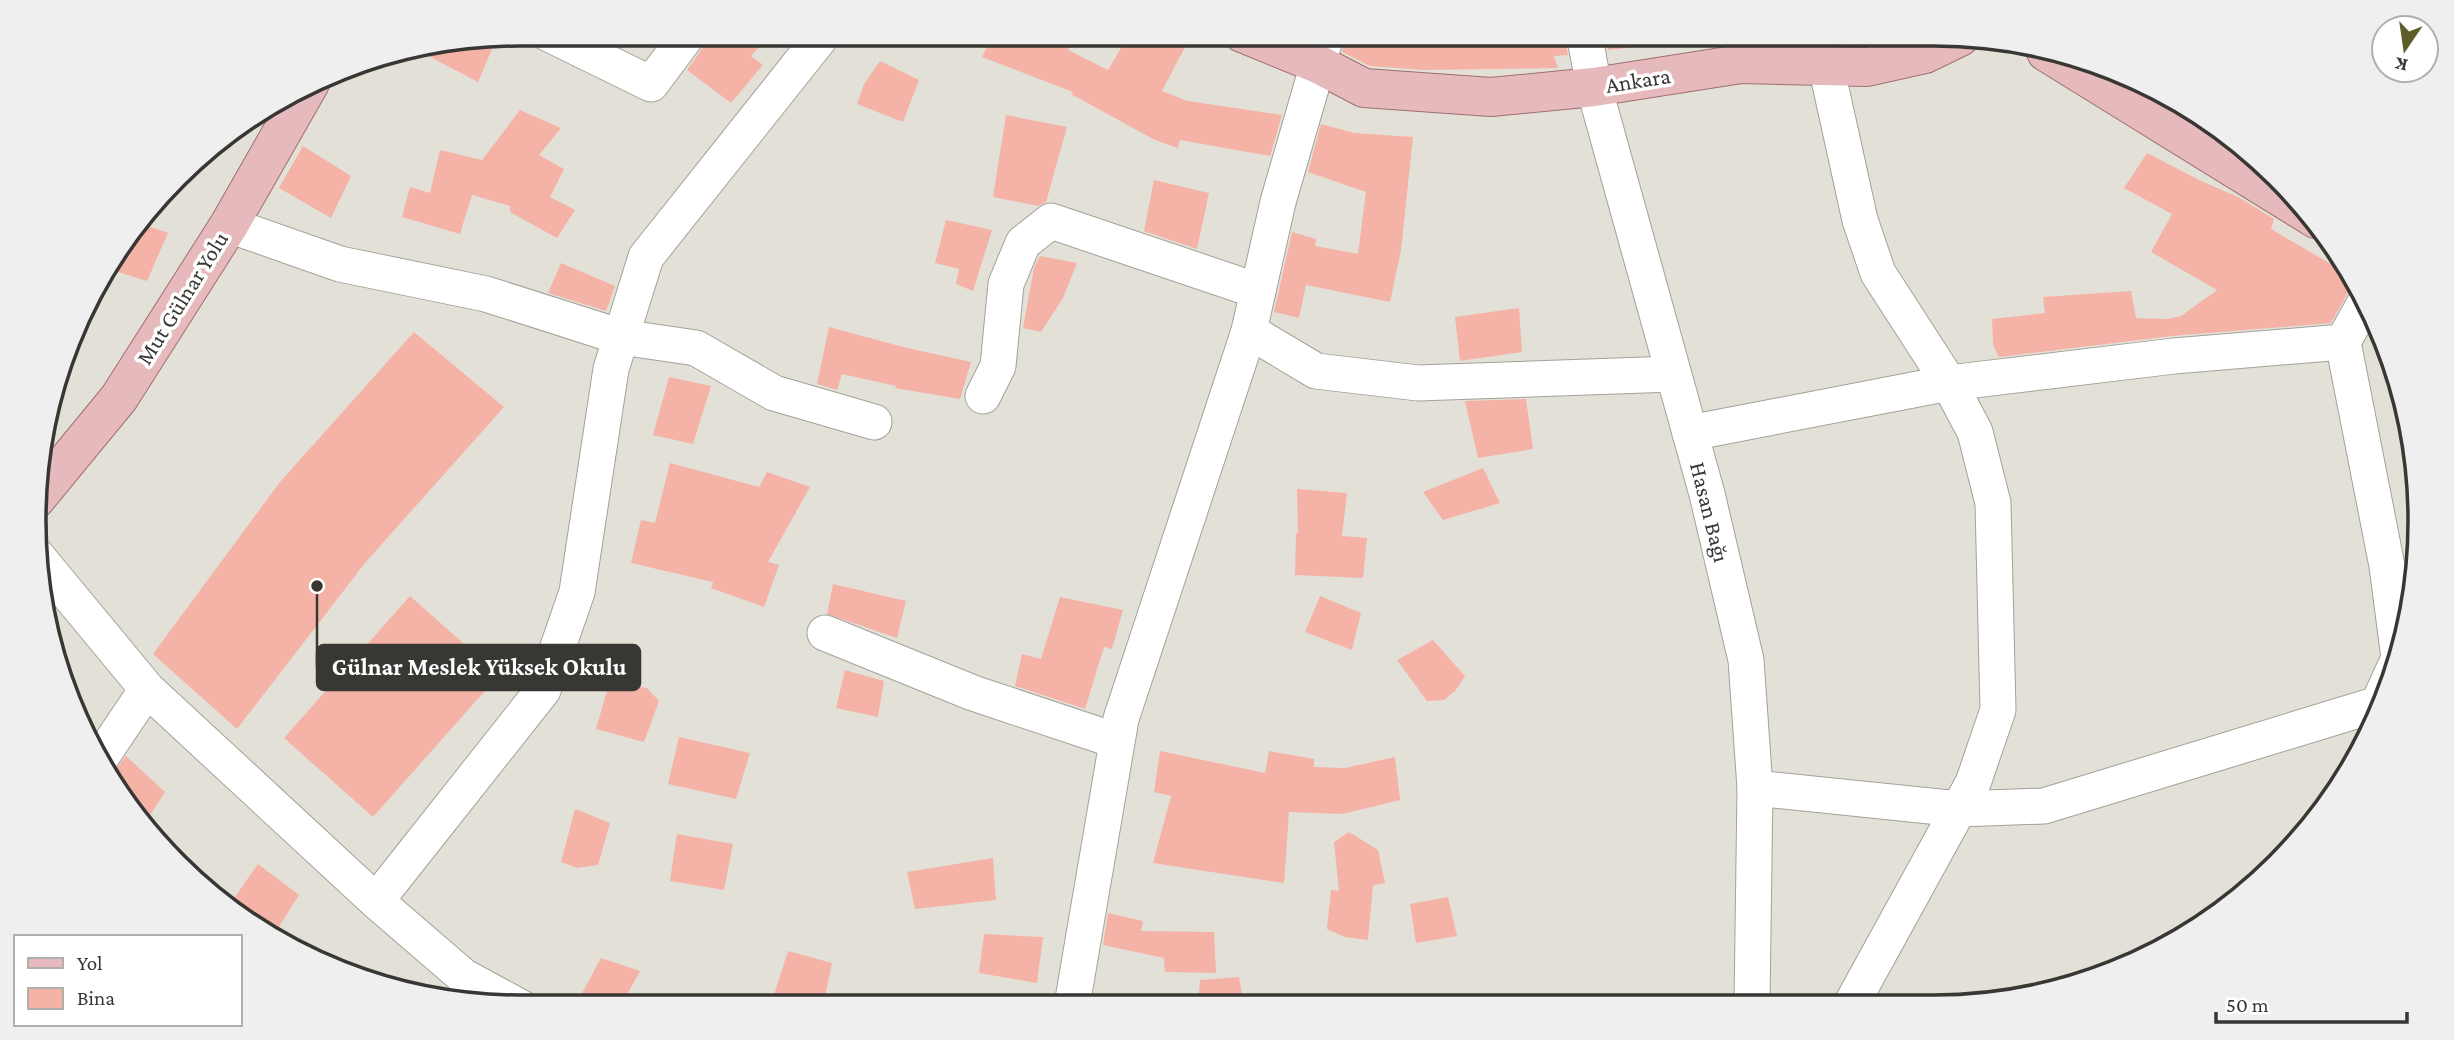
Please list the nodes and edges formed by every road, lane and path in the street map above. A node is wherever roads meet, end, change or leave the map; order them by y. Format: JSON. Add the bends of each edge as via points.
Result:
{"nodes":[{"id":1,"x":574,"y":46,"type":"edge"},
{"id":2,"x":680,"y":46,"type":"edge"},
{"id":3,"x":814,"y":46,"type":"edge"},
{"id":4,"x":1586,"y":46,"type":"edge"},
{"id":5,"x":1941,"y":46,"type":"edge"},
{"id":6,"x":1322,"y":49,"type":"edge"},
{"id":7,"x":2067,"y":65,"type":"edge"},
{"id":8,"x":1826,"y":66,"type":"junction"},
{"id":9,"x":1594,"y":87,"type":"junction"},
{"id":10,"x":301,"y":99,"type":"edge"},
{"id":11,"x":2284,"y":199,"type":"edge"},
{"id":12,"x":229,"y":225,"type":"junction"},
{"id":13,"x":1258,"y":291,"type":"junction"},
{"id":14,"x":2360,"y":311,"type":"edge"},
{"id":15,"x":1249,"y":331,"type":"junction"},
{"id":16,"x":621,"y":337,"type":"junction"},
{"id":17,"x":2343,"y":342,"type":"junction"},
{"id":18,"x":1673,"y":374,"type":"junction"},
{"id":19,"x":1949,"y":383,"type":"junction"},
{"id":20,"x":983,"y":396,"type":"dead end"},
{"id":21,"x":874,"y":422,"type":"dead end"},
{"id":22,"x":1690,"y":433,"type":"junction"},
{"id":23,"x":47,"y":485,"type":"edge"},
{"id":24,"x":49,"y":570,"type":"edge"},
{"id":25,"x":2395,"y":629,"type":"edge"},
{"id":26,"x":825,"y":634,"type":"dead end"},
{"id":27,"x":147,"y":690,"type":"junction"},
{"id":28,"x":2370,"y":706,"type":"edge"},
{"id":29,"x":1117,"y":741,"type":"junction"},
{"id":30,"x":106,"y":751,"type":"edge"},
{"id":31,"x":1755,"y":789,"type":"junction"},
{"id":32,"x":1959,"y":809,"type":"junction"},
{"id":33,"x":376,"y":901,"type":"junction"},
{"id":34,"x":456,"y":985,"type":"edge"},
{"id":35,"x":475,"y":992,"type":"edge"},
{"id":36,"x":1074,"y":995,"type":"edge"},
{"id":37,"x":1752,"y":995,"type":"edge"},
{"id":38,"x":1856,"y":995,"type":"edge"}],
"edges":[{"from":1,"to":2,"type":"street","via":[[651,84]]},
{"from":3,"to":16,"type":"street","via":[[646,257]]},
{"from":4,"to":9,"type":"street","name":"Hasan Bağı"},
{"from":5,"to":8,"type":"main road","name":"Ankara","via":[[1879,65]]},
{"from":6,"to":9,"type":"main road","name":"Ankara","via":[[1364,88],[1491,97]]},
{"from":6,"to":13,"type":"street"},
{"from":7,"to":11,"type":"main road"},
{"from":8,"to":9,"type":"main road","name":"Ankara","via":[[1741,64]]},
{"from":8,"to":19,"type":"street","via":[[1860,220],[1878,273]]},
{"from":9,"to":18,"type":"street","name":"Hasan Bağı"},
{"from":10,"to":12,"type":"main road","name":"Mut Gülnar Yolu"},
{"from":12,"to":16,"type":"street","via":[[340,264],[486,294]]},
{"from":12,"to":23,"type":"main road","name":"Mut Gülnar Yolu","via":[[120,398]]},
{"from":13,"to":15,"type":"street"},
{"from":13,"to":20,"type":"street","via":[[1051,220],[1023,243],[1006,284],[998,366]]},
{"from":14,"to":17,"type":"street"},
{"from":15,"to":18,"type":"street","via":[[1316,371],[1418,383]]},
{"from":15,"to":29,"type":"street"},
{"from":16,"to":21,"type":"street","via":[[696,348],[774,393]]},
{"from":16,"to":33,"type":"street","via":[[611,369],[577,592],[543,690]]},
{"from":17,"to":19,"type":"street","via":[[2174,356]]},
{"from":17,"to":25,"type":"street"},
{"from":18,"to":22,"type":"street","name":"Hasan Bağı"},
{"from":19,"to":22,"type":"street"},
{"from":19,"to":32,"type":"street","via":[[1975,432],[1993,503],[1998,710]]},
{"from":22,"to":31,"type":"street","name":"Hasan Bağı","via":[[1746,660]]},
{"from":24,"to":27,"type":"street"},
{"from":26,"to":29,"type":"street","via":[[973,693]]},
{"from":27,"to":30,"type":"street"},
{"from":27,"to":33,"type":"street"},
{"from":28,"to":32,"type":"street","via":[[2044,806]]},
{"from":29,"to":36,"type":"street"},
{"from":31,"to":32,"type":"street"},
{"from":31,"to":37,"type":"street","name":"Hasan Bağı"},
{"from":32,"to":38,"type":"street"},
{"from":33,"to":34,"type":"street"},
{"from":34,"to":35,"type":"street"}]}
